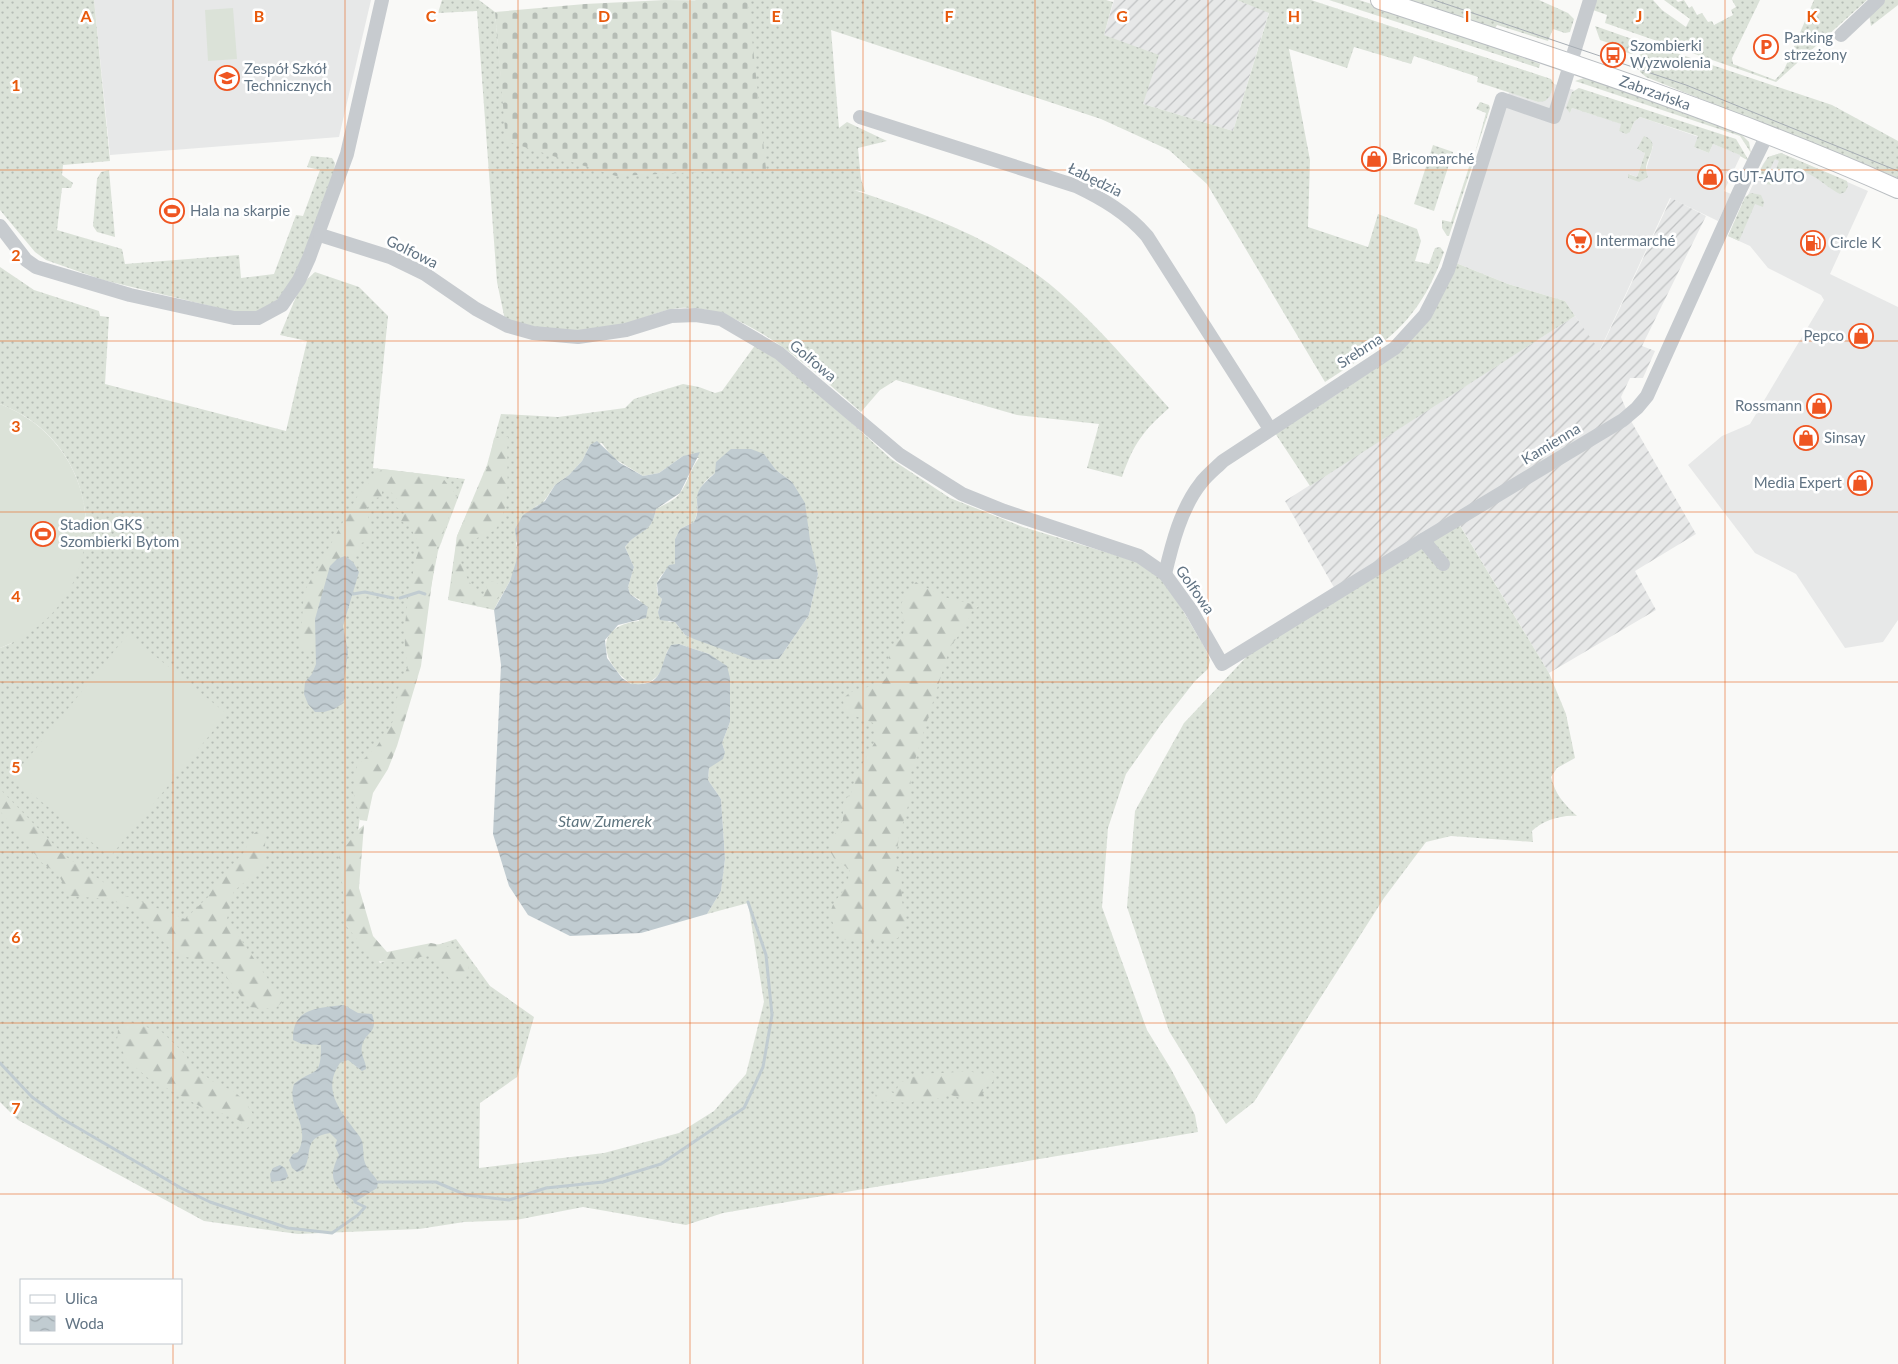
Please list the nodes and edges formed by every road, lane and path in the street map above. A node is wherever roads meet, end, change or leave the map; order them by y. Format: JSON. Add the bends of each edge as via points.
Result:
{"nodes":[{"id":1,"x":382,"y":0,"type":"edge"},
{"id":2,"x":1380,"y":0,"type":"edge"},
{"id":3,"x":1590,"y":0,"type":"edge"},
{"id":4,"x":1878,"y":0,"type":"edge"},
{"id":5,"x":1841,"y":34,"type":"dead end"},
{"id":6,"x":1570,"y":64,"type":"junction"},
{"id":7,"x":860,"y":117,"type":"dead end"},
{"id":8,"x":1767,"y":135,"type":"junction"},
{"id":9,"x":1898,"y":189,"type":"edge"},
{"id":10,"x":0,"y":226,"type":"edge"},
{"id":11,"x":320,"y":235,"type":"junction"},
{"id":12,"x":1270,"y":428,"type":"junction"},
{"id":13,"x":1423,"y":540,"type":"junction"},
{"id":14,"x":1443,"y":564,"type":"dead end"},
{"id":15,"x":1165,"y":574,"type":"junction"},
{"id":16,"x":1222,"y":664,"type":"joint"}],
"edges":[{"from":1,"to":11,"type":"street","via":[[347,154]]},
{"from":2,"to":6,"type":"main road","name":"Zabrzańska"},
{"from":3,"to":6,"type":"street"},
{"from":4,"to":5,"type":"street"},
{"from":6,"to":8,"type":"main road","name":"Zabrzańska"},
{"from":6,"to":12,"type":"street","name":"Srebrna","via":[[1554,117],[1502,99],[1448,270],[1425,315],[1395,348]]},
{"from":7,"to":12,"type":"street","name":"Łabędzia","via":[[1076,186],[1122,211],[1147,236]]},
{"from":8,"to":9,"type":"main road","name":"Zabrzańska"},
{"from":8,"to":13,"type":"street","name":"Kamienna","via":[[1647,396],[1637,408],[1623,420]]},
{"from":10,"to":11,"type":"street","via":[[26,260],[36,267],[130,295],[234,318],[258,318],[282,304],[299,280]]},
{"from":11,"to":15,"type":"street","name":"Golfowa","via":[[390,257],[425,274],[476,309],[508,326],[533,333],[578,337],[626,330],[671,316],[721,319],[779,353],[900,455],[962,494],[1139,556]]},
{"from":12,"to":15,"type":"street","name":"Srebrna","via":[[1223,460],[1200,484],[1172,542]]},
{"from":13,"to":14,"type":"street"},
{"from":13,"to":16,"type":"street","name":"Kamienna"},
{"from":15,"to":16,"type":"street","name":"Golfowa","via":[[1192,610]]}]}
